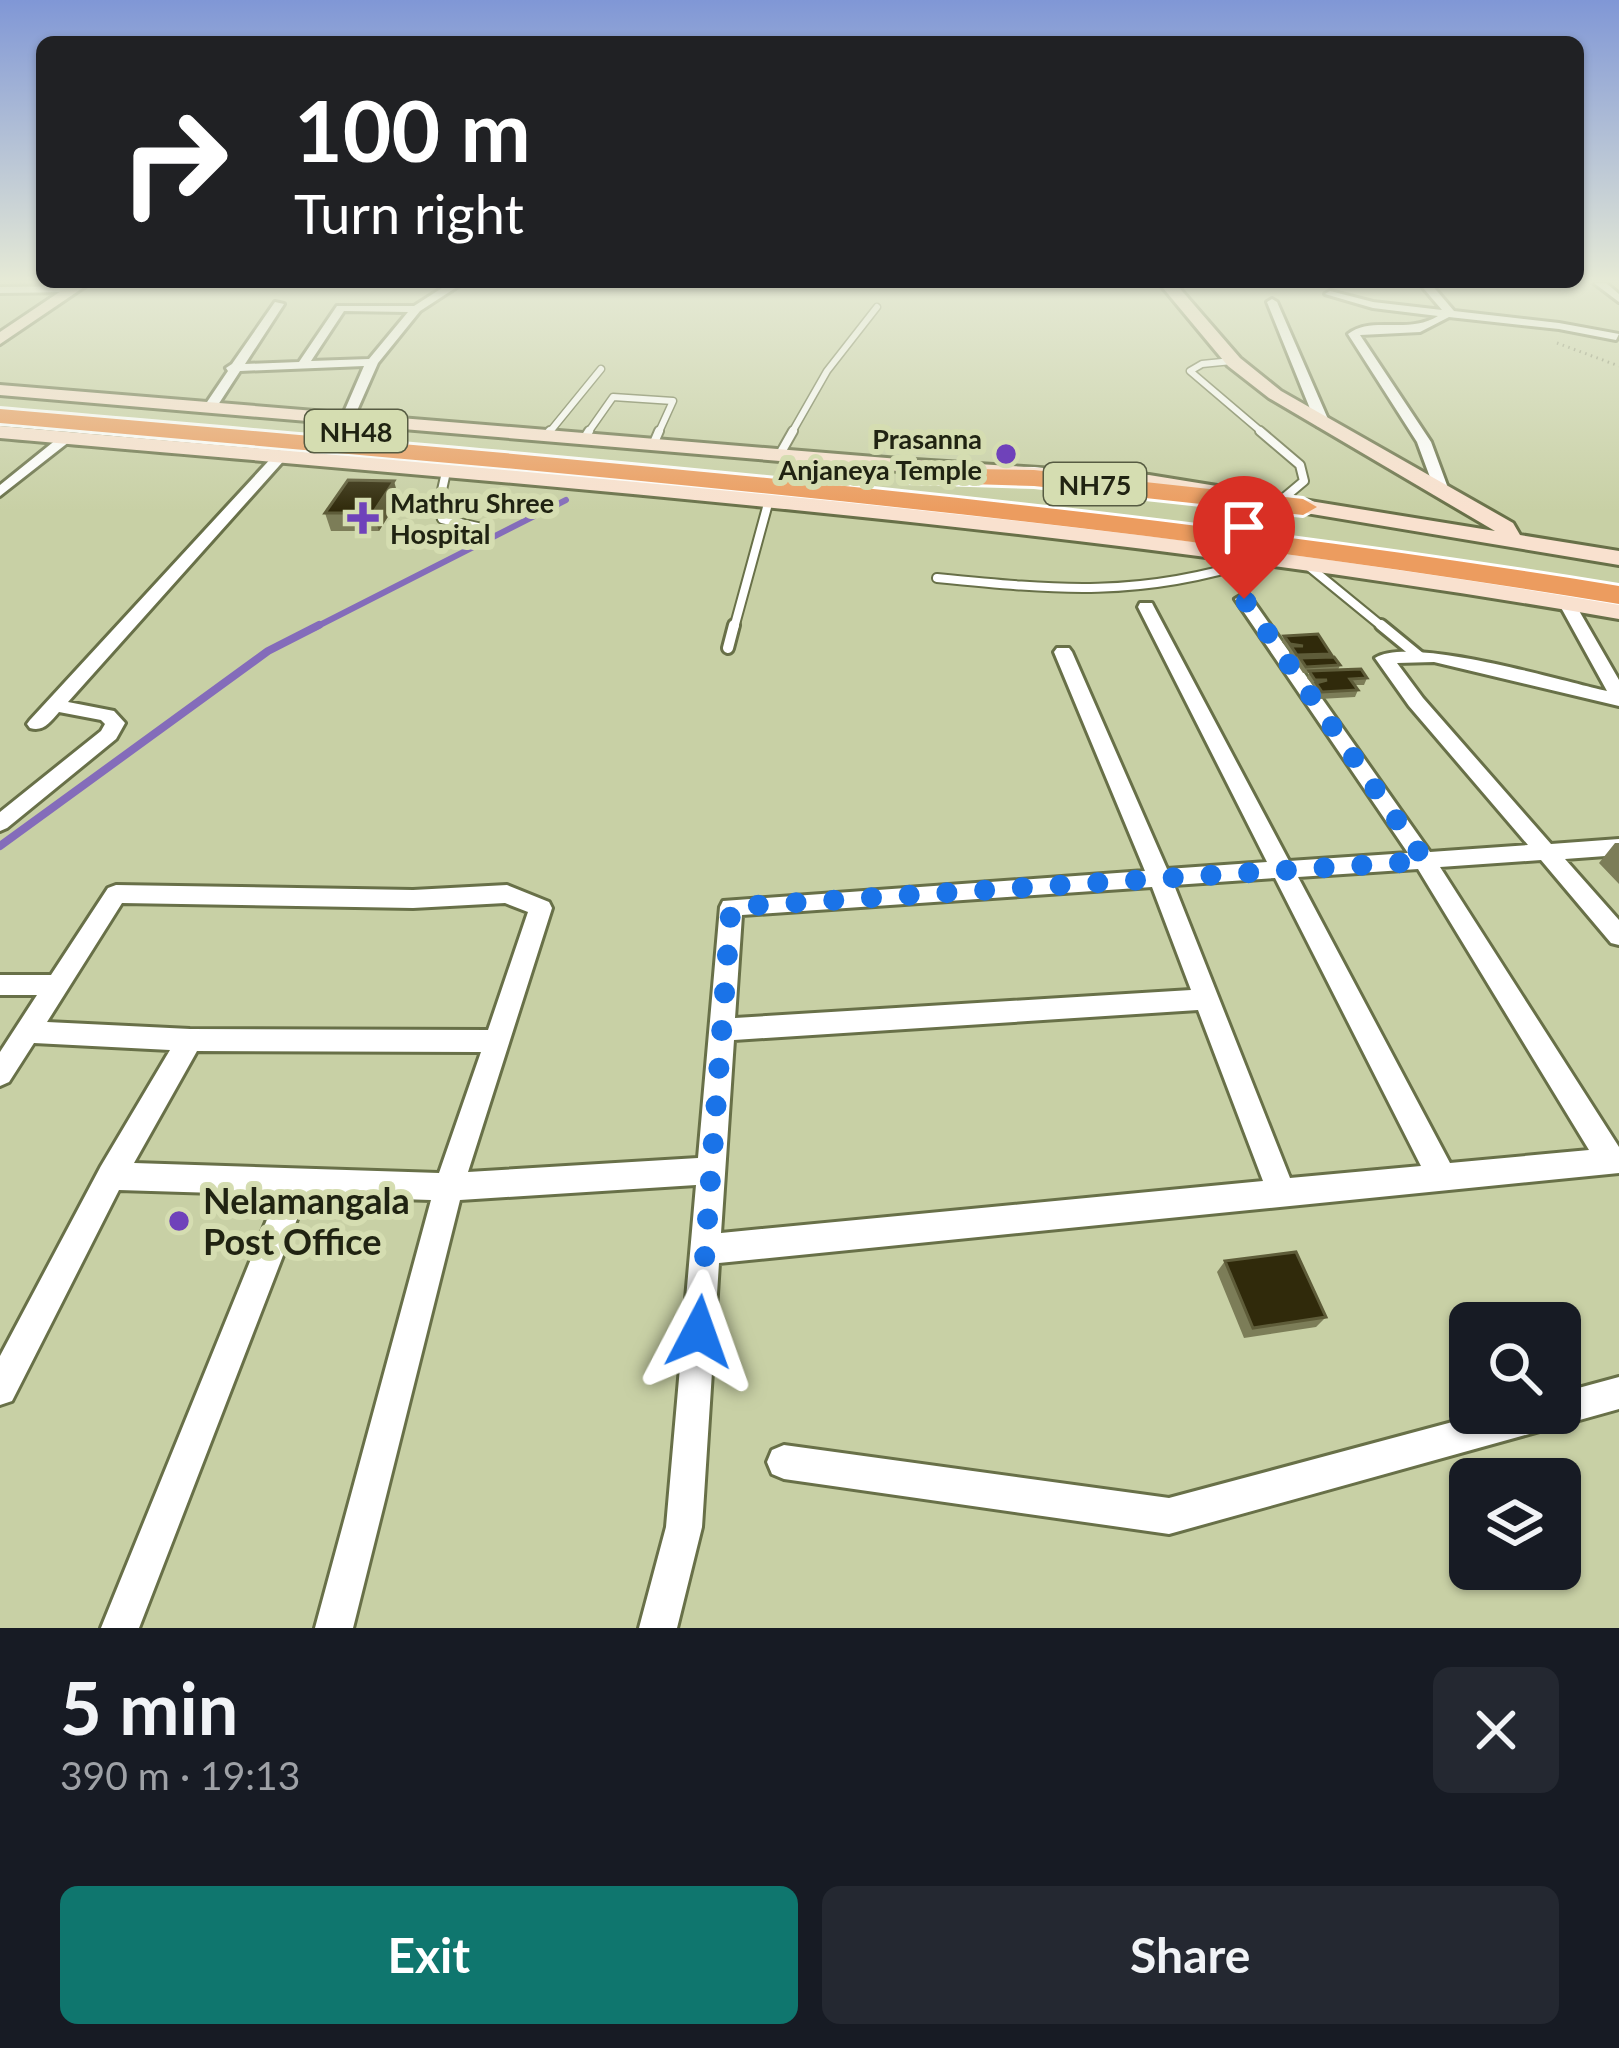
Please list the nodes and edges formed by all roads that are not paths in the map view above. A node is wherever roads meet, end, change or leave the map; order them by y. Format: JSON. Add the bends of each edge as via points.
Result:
{"nodes":[{"id":1,"x":239,"y":359,"type":"edge"},
{"id":2,"x":306,"y":359,"type":"edge"},
{"id":3,"x":375,"y":359,"type":"edge"},
{"id":4,"x":836,"y":359,"type":"edge"},
{"id":5,"x":1296,"y":359,"type":"edge"},
{"id":6,"x":1370,"y":359,"type":"edge"},
{"id":7,"x":1232,"y":361,"type":"joint"},
{"id":8,"x":372,"y":362,"type":"junction"},
{"id":9,"x":303,"y":364,"type":"junction"},
{"id":10,"x":232,"y":368,"type":"junction"},
{"id":11,"x":601,"y":369,"type":"dead end"},
{"id":12,"x":2,"y":402,"type":"edge"},
{"id":13,"x":209,"y":408,"type":"junction"},
{"id":14,"x":347,"y":419,"type":"junction"},
{"id":15,"x":1324,"y":426,"type":"junction"},
{"id":16,"x":0,"y":432,"type":"edge"},
{"id":17,"x":546,"y":436,"type":"junction"},
{"id":18,"x":67,"y":438,"type":"junction"},
{"id":19,"x":584,"y":439,"type":"junction"},
{"id":20,"x":653,"y":445,"type":"junction"},
{"id":21,"x":780,"y":454,"type":"junction"},
{"id":22,"x":280,"y":457,"type":"junction"},
{"id":23,"x":446,"y":472,"type":"junction"},
{"id":24,"x":886,"y":476,"type":"junction"},
{"id":25,"x":1441,"y":488,"type":"junction"},
{"id":26,"x":0,"y":492,"type":"edge"},
{"id":27,"x":769,"y":500,"type":"junction"},
{"id":28,"x":967,"y":504,"type":"junction"},
{"id":29,"x":1291,"y":505,"type":"junction"},
{"id":30,"x":482,"y":528,"type":"dead end"},
{"id":31,"x":1512,"y":540,"type":"junction"},
{"id":32,"x":1260,"y":558,"type":"junction"},
{"id":33,"x":1619,"y":558,"type":"edge"},
{"id":34,"x":1305,"y":564,"type":"junction"},
{"id":35,"x":1353,"y":569,"type":"junction"},
{"id":36,"x":1619,"y":573,"type":"edge"},
{"id":37,"x":937,"y":578,"type":"dead end"},
{"id":38,"x":1619,"y":595,"type":"edge"},
{"id":39,"x":1244,"y":599,"type":"dead end"},
{"id":40,"x":1566,"y":602,"type":"junction"},
{"id":41,"x":1146,"y":607,"type":"dead end"},
{"id":42,"x":1619,"y":612,"type":"edge"},
{"id":43,"x":728,"y":648,"type":"dead end"},
{"id":44,"x":1063,"y":652,"type":"dead end"},
{"id":45,"x":1420,"y":657,"type":"junction"},
{"id":46,"x":1619,"y":698,"type":"edge"},
{"id":47,"x":54,"y":705,"type":"junction"},
{"id":48,"x":37,"y":724,"type":"dead end"},
{"id":49,"x":0,"y":823,"type":"edge"},
{"id":50,"x":1619,"y":847,"type":"edge"},
{"id":51,"x":1544,"y":850,"type":"junction"},
{"id":52,"x":1425,"y":861,"type":"junction"},
{"id":53,"x":1287,"y":871,"type":"junction"},
{"id":54,"x":1160,"y":879,"type":"junction"},
{"id":55,"x":1619,"y":936,"type":"edge"},
{"id":56,"x":0,"y":985,"type":"edge"},
{"id":57,"x":57,"y":985,"type":"junction"},
{"id":58,"x":1207,"y":999,"type":"junction"},
{"id":59,"x":721,"y":1030,"type":"junction"},
{"id":60,"x":27,"y":1032,"type":"junction"},
{"id":61,"x":190,"y":1040,"type":"junction"},
{"id":62,"x":498,"y":1041,"type":"junction"},
{"id":63,"x":0,"y":1074,"type":"edge"},
{"id":64,"x":1615,"y":1160,"type":"edge"},
{"id":65,"x":710,"y":1171,"type":"junction"},
{"id":66,"x":112,"y":1176,"type":"junction"},
{"id":67,"x":1442,"y":1177,"type":"junction"},
{"id":68,"x":297,"y":1182,"type":"junction"},
{"id":69,"x":449,"y":1187,"type":"junction"},
{"id":70,"x":1282,"y":1193,"type":"junction"},
{"id":71,"x":705,"y":1249,"type":"junction"},
{"id":72,"x":0,"y":1389,"type":"edge"},
{"id":73,"x":1619,"y":1394,"type":"edge"},
{"id":74,"x":1581,"y":1404,"type":"edge"},
{"id":75,"x":1471,"y":1434,"type":"edge"},
{"id":76,"x":784,"y":1462,"type":"dead end"},
{"id":77,"x":120,"y":1628,"type":"edge"},
{"id":78,"x":334,"y":1628,"type":"edge"},
{"id":79,"x":658,"y":1628,"type":"edge"}],
"edges":[{"from":1,"to":10,"type":"street"},
{"from":2,"to":9,"type":"street"},
{"from":3,"to":8,"type":"street"},
{"from":4,"to":21,"type":"lane"},
{"from":5,"to":15,"type":"street"},
{"from":6,"to":25,"type":"street","via":[[1424,442]]},
{"from":7,"to":15,"type":"street"},
{"from":7,"to":29,"type":"lane","via":[[1190,371],[1300,465],[1304,482]]},
{"from":8,"to":9,"type":"street"},
{"from":8,"to":14,"type":"street"},
{"from":9,"to":10,"type":"street"},
{"from":10,"to":13,"type":"street"},
{"from":11,"to":17,"type":"lane"},
{"from":12,"to":13,"type":"street"},
{"from":12,"to":24,"type":"highway","number":"NH48"},
{"from":12,"to":28,"type":"highway","number":"NH48"},
{"from":13,"to":14,"type":"street"},
{"from":14,"to":17,"type":"street"},
{"from":15,"to":25,"type":"street"},
{"from":16,"to":18,"type":"street"},
{"from":17,"to":19,"type":"street"},
{"from":18,"to":22,"type":"street"},
{"from":18,"to":26,"type":"street"},
{"from":19,"to":20,"type":"street"},
{"from":19,"to":20,"type":"lane","via":[[613,397],[673,400]]},
{"from":20,"to":21,"type":"street"},
{"from":21,"to":29,"type":"street","via":[[1092,475]]},
{"from":22,"to":23,"type":"street"},
{"from":22,"to":47,"type":"street"},
{"from":23,"to":27,"type":"street"},
{"from":23,"to":30,"type":"lane","via":[[442,519]]},
{"from":24,"to":29,"type":"highway","number":"NH75","via":[[1034,478]]},
{"from":24,"to":36,"type":"highway","number":"NH48","via":[[1257,514]]},
{"from":25,"to":31,"type":"street"},
{"from":27,"to":32,"type":"street"},
{"from":27,"to":43,"type":"lane"},
{"from":28,"to":35,"type":"highway","number":"NH75"},
{"from":28,"to":38,"type":"highway","number":"NH48","via":[[1304,543]]},
{"from":29,"to":31,"type":"street","number":"NH75"},
{"from":31,"to":33,"type":"street","number":"NH75"},
{"from":32,"to":34,"type":"street"},
{"from":32,"to":37,"type":"lane","via":[[1173,587],[1119,593]]},
{"from":34,"to":35,"type":"street"},
{"from":34,"to":45,"type":"lane"},
{"from":35,"to":40,"type":"street","number":"NH75"},
{"from":39,"to":52,"type":"street"},
{"from":40,"to":42,"type":"street","number":"NH75"},
{"from":40,"to":46,"type":"street"},
{"from":41,"to":53,"type":"street"},
{"from":44,"to":54,"type":"street"},
{"from":45,"to":46,"type":"street"},
{"from":45,"to":51,"type":"street","via":[[1384,658]]},
{"from":47,"to":48,"type":"street"},
{"from":47,"to":49,"type":"street","via":[[115,723]]},
{"from":50,"to":51,"type":"street"},
{"from":51,"to":52,"type":"street"},
{"from":51,"to":55,"type":"street"},
{"from":52,"to":53,"type":"street"},
{"from":52,"to":64,"type":"street"},
{"from":53,"to":54,"type":"street"},
{"from":53,"to":67,"type":"street"},
{"from":54,"to":58,"type":"street"},
{"from":54,"to":59,"type":"street","via":[[731,907]]},
{"from":56,"to":57,"type":"street"},
{"from":57,"to":60,"type":"street"},
{"from":57,"to":62,"type":"street","via":[[116,893],[507,894],[541,908]]},
{"from":58,"to":59,"type":"street"},
{"from":58,"to":70,"type":"street"},
{"from":59,"to":65,"type":"street"},
{"from":60,"to":61,"type":"street"},
{"from":60,"to":63,"type":"street"},
{"from":61,"to":62,"type":"street"},
{"from":61,"to":66,"type":"street"},
{"from":62,"to":69,"type":"street"},
{"from":64,"to":67,"type":"street"},
{"from":65,"to":69,"type":"street"},
{"from":65,"to":71,"type":"street"},
{"from":66,"to":68,"type":"street"},
{"from":66,"to":72,"type":"street"},
{"from":67,"to":70,"type":"street"},
{"from":68,"to":69,"type":"street"},
{"from":68,"to":77,"type":"street"},
{"from":69,"to":78,"type":"street"},
{"from":70,"to":71,"type":"street"},
{"from":71,"to":79,"type":"street","via":[[684,1527]]},
{"from":73,"to":74,"type":"street"},
{"from":75,"to":76,"type":"street","via":[[1169,1516]]}]}
